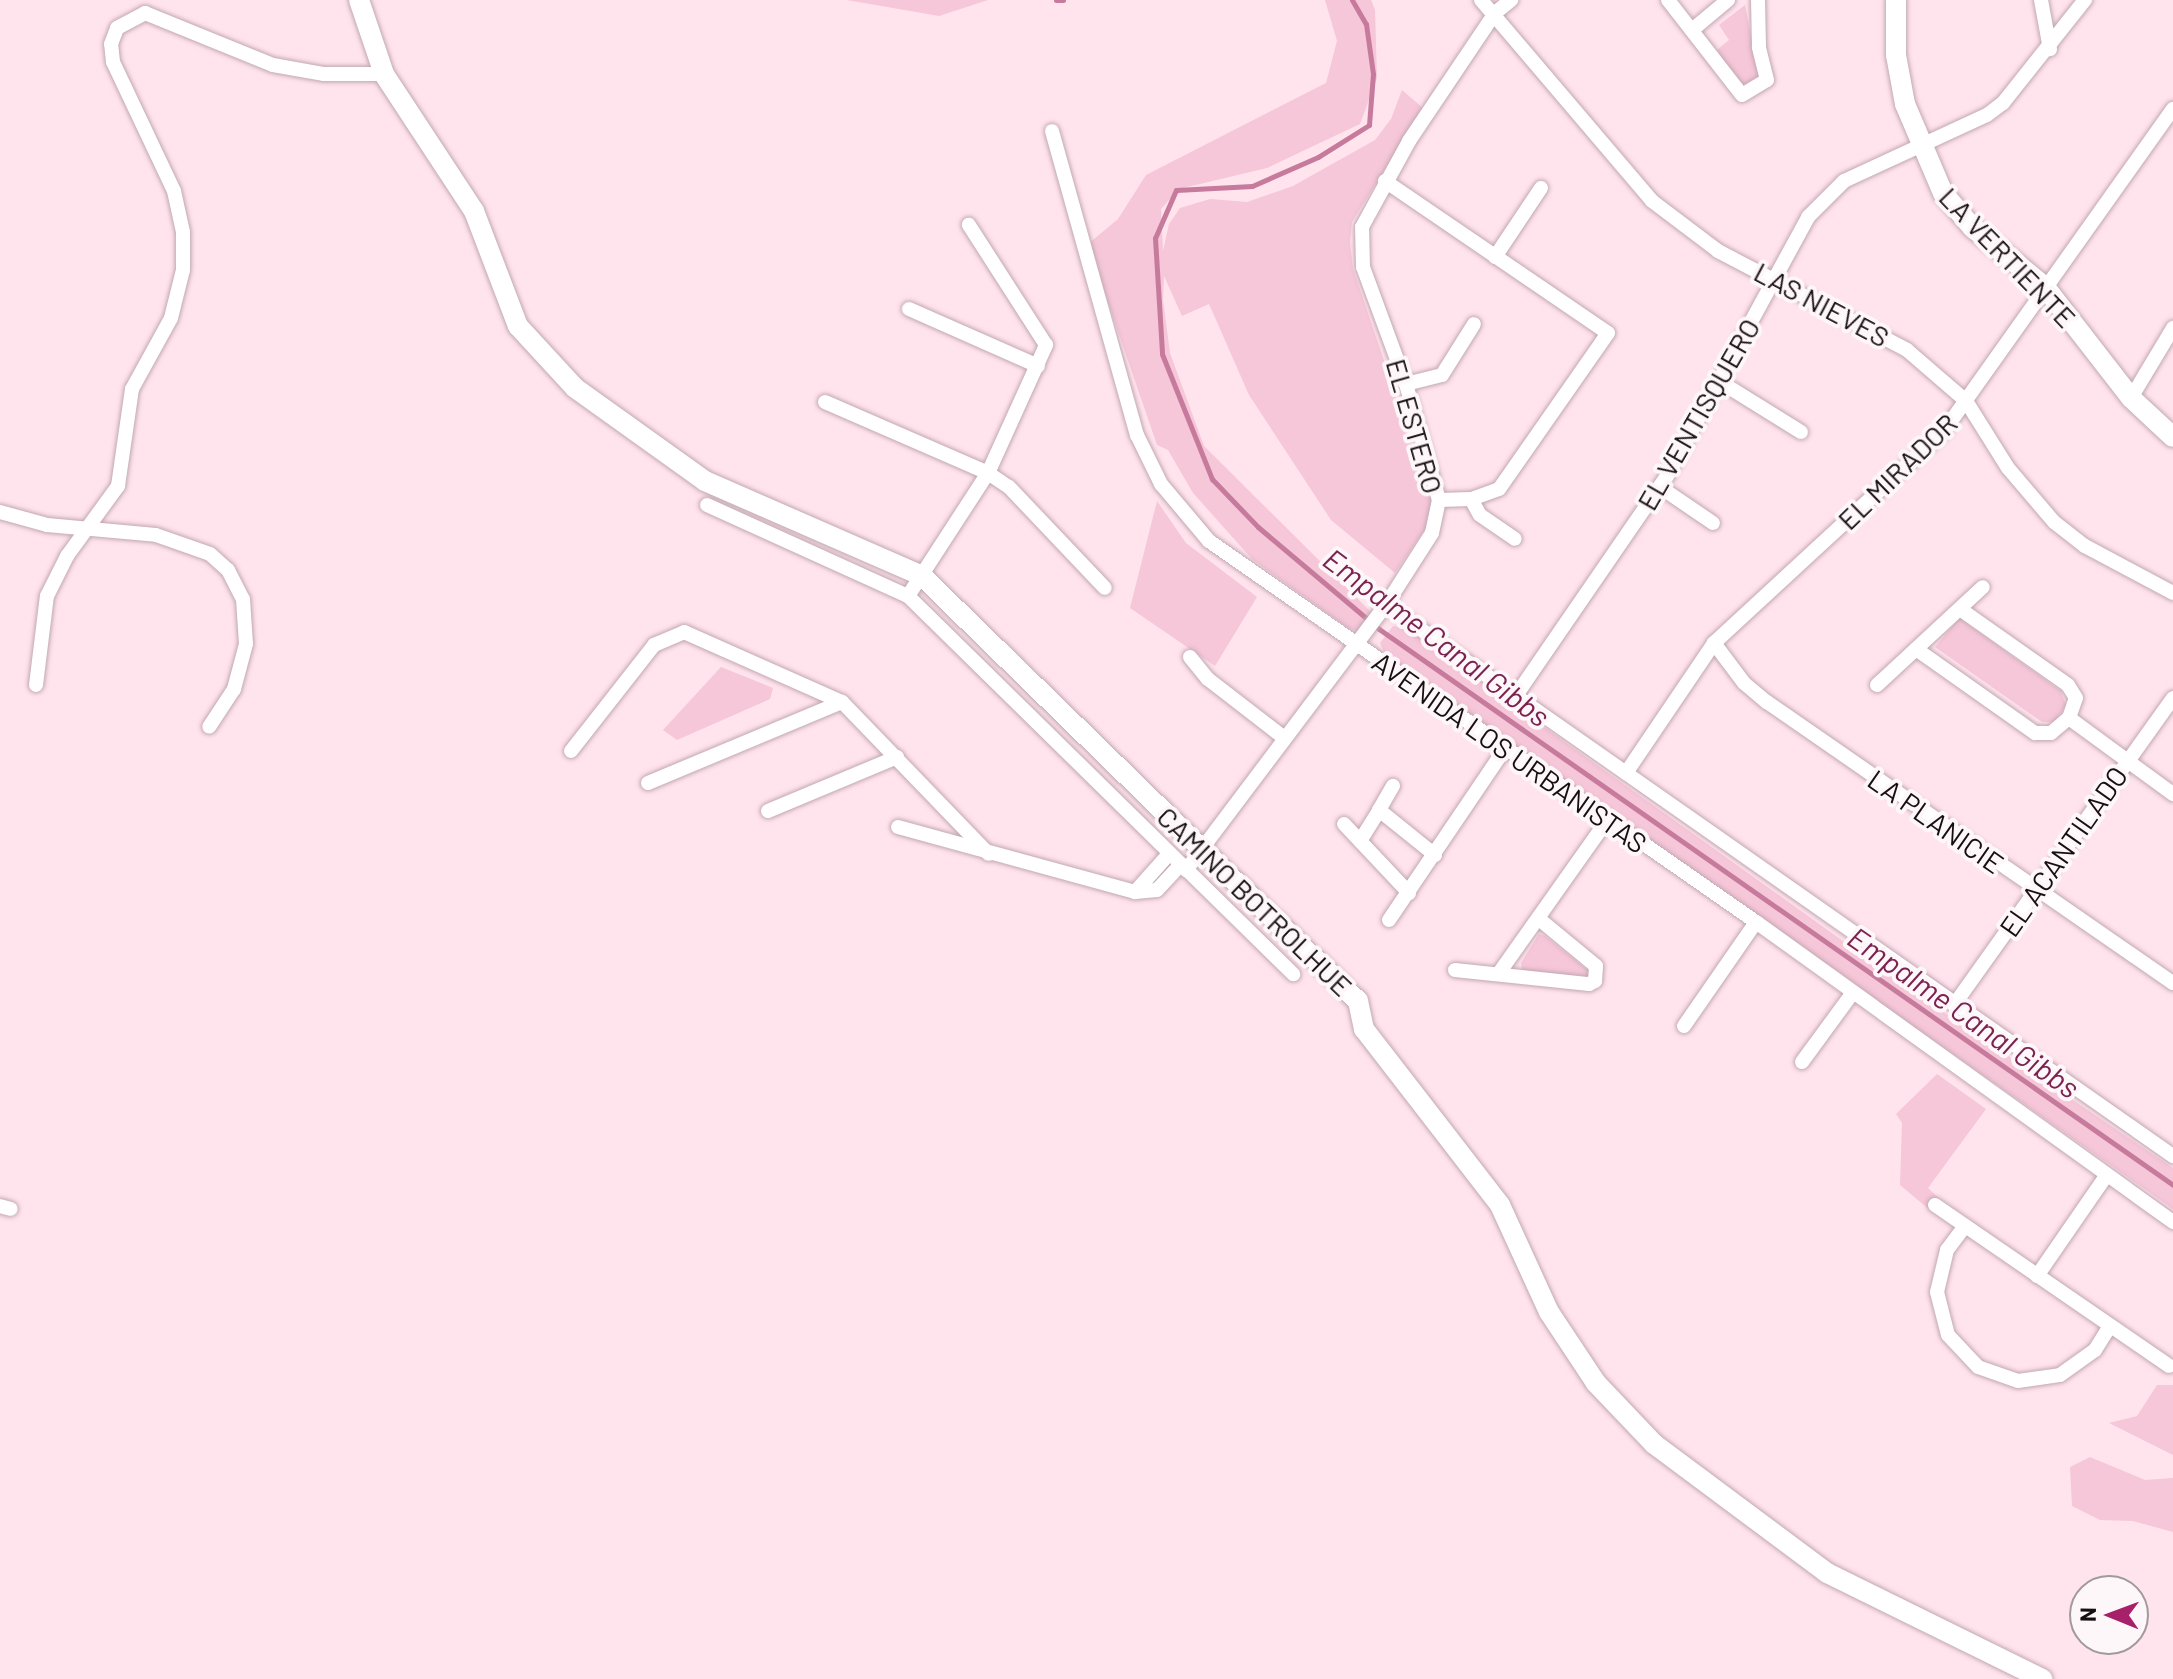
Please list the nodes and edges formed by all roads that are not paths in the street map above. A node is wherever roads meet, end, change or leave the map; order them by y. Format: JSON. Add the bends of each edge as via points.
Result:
{"nodes":[{"id":1,"x":359,"y":0,"type":"edge"},
{"id":2,"x":1481,"y":0,"type":"edge"},
{"id":3,"x":1511,"y":0,"type":"edge"},
{"id":4,"x":1668,"y":0,"type":"edge"},
{"id":5,"x":1728,"y":0,"type":"edge"},
{"id":6,"x":1758,"y":0,"type":"edge"},
{"id":7,"x":1896,"y":0,"type":"edge"},
{"id":8,"x":2041,"y":0,"type":"edge"},
{"id":9,"x":2085,"y":0,"type":"edge"},
{"id":10,"x":1495,"y":13,"type":"junction"},
{"id":11,"x":1692,"y":30,"type":"junction"},
{"id":12,"x":2050,"y":49,"type":"junction"},
{"id":13,"x":384,"y":74,"type":"junction"},
{"id":14,"x":2173,"y":109,"type":"edge"},
{"id":15,"x":1052,"y":131,"type":"dead end"},
{"id":16,"x":1918,"y":143,"type":"junction"},
{"id":17,"x":1385,"y":181,"type":"junction"},
{"id":18,"x":1541,"y":188,"type":"dead end"},
{"id":19,"x":969,"y":225,"type":"dead end"},
{"id":20,"x":1495,"y":257,"type":"junction"},
{"id":21,"x":1774,"y":278,"type":"junction"},
{"id":22,"x":2045,"y":287,"type":"junction"},
{"id":23,"x":909,"y":309,"type":"dead end"},
{"id":24,"x":1474,"y":324,"type":"dead end"},
{"id":25,"x":2173,"y":328,"type":"edge"},
{"id":26,"x":1038,"y":366,"type":"junction"},
{"id":27,"x":1722,"y":383,"type":"junction"},
{"id":28,"x":1406,"y":384,"type":"junction"},
{"id":29,"x":2131,"y":398,"type":"junction"},
{"id":30,"x":1966,"y":401,"type":"junction"},
{"id":31,"x":825,"y":402,"type":"dead end"},
{"id":32,"x":1801,"y":432,"type":"dead end"},
{"id":33,"x":2173,"y":437,"type":"edge"},
{"id":34,"x":988,"y":473,"type":"junction"},
{"id":35,"x":1660,"y":487,"type":"junction"},
{"id":36,"x":1471,"y":499,"type":"junction"},
{"id":37,"x":1439,"y":500,"type":"junction"},
{"id":38,"x":707,"y":505,"type":"dead end"},
{"id":39,"x":0,"y":512,"type":"edge"},
{"id":40,"x":1713,"y":523,"type":"dead end"},
{"id":41,"x":90,"y":526,"type":"junction"},
{"id":42,"x":1515,"y":539,"type":"dead end"},
{"id":43,"x":922,"y":576,"type":"junction"},
{"id":44,"x":1983,"y":587,"type":"dead end"},
{"id":45,"x":1105,"y":588,"type":"dead end"},
{"id":46,"x":2173,"y":593,"type":"edge"},
{"id":47,"x":908,"y":596,"type":"junction"},
{"id":48,"x":1960,"y":609,"type":"junction"},
{"id":49,"x":1382,"y":610,"type":"junction"},
{"id":50,"x":1357,"y":640,"type":"junction"},
{"id":51,"x":1714,"y":643,"type":"junction"},
{"id":52,"x":1916,"y":649,"type":"junction"},
{"id":53,"x":1190,"y":657,"type":"dead end"},
{"id":54,"x":36,"y":685,"type":"dead end"},
{"id":55,"x":1877,"y":685,"type":"dead end"},
{"id":56,"x":1517,"y":694,"type":"junction"},
{"id":57,"x":2173,"y":698,"type":"edge"},
{"id":58,"x":842,"y":702,"type":"junction"},
{"id":59,"x":2069,"y":718,"type":"junction"},
{"id":60,"x":209,"y":727,"type":"dead end"},
{"id":61,"x":1283,"y":737,"type":"junction"},
{"id":62,"x":1506,"y":747,"type":"junction"},
{"id":63,"x":571,"y":751,"type":"dead end"},
{"id":64,"x":897,"y":757,"type":"junction"},
{"id":65,"x":2127,"y":761,"type":"junction"},
{"id":66,"x":1626,"y":773,"type":"junction"},
{"id":67,"x":648,"y":783,"type":"dead end"},
{"id":68,"x":1393,"y":786,"type":"dead end"},
{"id":69,"x":2173,"y":794,"type":"edge"},
{"id":70,"x":1379,"y":810,"type":"junction"},
{"id":71,"x":768,"y":811,"type":"dead end"},
{"id":72,"x":1608,"y":819,"type":"junction"},
{"id":73,"x":1344,"y":824,"type":"dead end"},
{"id":74,"x":898,"y":827,"type":"dead end"},
{"id":75,"x":1360,"y":841,"type":"junction"},
{"id":76,"x":1203,"y":849,"type":"junction"},
{"id":77,"x":989,"y":854,"type":"junction"},
{"id":78,"x":1435,"y":855,"type":"junction"},
{"id":79,"x":1178,"y":863,"type":"junction"},
{"id":80,"x":2035,"y":891,"type":"junction"},
{"id":81,"x":1135,"y":892,"type":"junction"},
{"id":82,"x":1409,"y":893,"type":"junction"},
{"id":83,"x":1539,"y":919,"type":"junction"},
{"id":84,"x":1389,"y":920,"type":"dead end"},
{"id":85,"x":1756,"y":922,"type":"junction"},
{"id":86,"x":1455,"y":970,"type":"dead end"},
{"id":87,"x":1499,"y":973,"type":"junction"},
{"id":88,"x":1293,"y":974,"type":"dead end"},
{"id":89,"x":2173,"y":983,"type":"edge"},
{"id":90,"x":1851,"y":995,"type":"junction"},
{"id":91,"x":1954,"y":1005,"type":"junction"},
{"id":92,"x":1684,"y":1026,"type":"dead end"},
{"id":93,"x":1802,"y":1062,"type":"dead end"},
{"id":94,"x":2173,"y":1156,"type":"edge"},
{"id":95,"x":2106,"y":1176,"type":"junction"},
{"id":96,"x":1935,"y":1205,"type":"dead end"},
{"id":97,"x":2173,"y":1222,"type":"edge"},
{"id":98,"x":1965,"y":1226,"type":"junction"},
{"id":99,"x":2037,"y":1276,"type":"junction"},
{"id":100,"x":2110,"y":1326,"type":"junction"},
{"id":101,"x":2169,"y":1366,"type":"dead end"},
{"id":102,"x":2042,"y":1679,"type":"edge"}],
"edges":[{"from":1,"to":13,"type":"street","name":"CAMINO BOTROLHUE"},
{"from":2,"to":10,"type":"street","name":"LAS NIEVES"},
{"from":3,"to":10,"type":"street","name":"EL ESTERO"},
{"from":4,"to":11,"type":"street"},
{"from":5,"to":11,"type":"street"},
{"from":6,"to":11,"type":"street","via":[[1759,47],[1767,80],[1742,95]]},
{"from":7,"to":16,"type":"street","name":"LA VERTIENTE","via":[[1901,84]]},
{"from":8,"to":12,"type":"street"},
{"from":9,"to":12,"type":"street","name":"EL VENTISQUERO"},
{"from":10,"to":17,"type":"street","name":"EL ESTERO"},
{"from":10,"to":21,"type":"street","name":"LAS NIEVES","via":[[1652,201],[1718,251]]},
{"from":12,"to":16,"type":"street","name":"EL VENTISQUERO","via":[[1987,115]]},
{"from":13,"to":41,"type":"street","via":[[324,74],[273,65],[145,13],[117,28],[111,44],[113,62],[174,191],[183,270],[171,318],[132,389],[118,486]]},
{"from":13,"to":43,"type":"street","name":"CAMINO BOTROLHUE","via":[[474,211],[518,326],[575,388],[705,481]]},
{"from":14,"to":22,"type":"street","name":"EL MIRADOR"},
{"from":15,"to":50,"type":"street","name":"AVENIDA LOS URBANISTAS","via":[[1128,410],[1161,484],[1227,557]]},
{"from":16,"to":21,"type":"street","name":"EL VENTISQUERO","via":[[1844,181],[1808,217]]},
{"from":16,"to":22,"type":"street","name":"LA VERTIENTE","via":[[1954,208]]},
{"from":17,"to":20,"type":"street"},
{"from":17,"to":28,"type":"street","name":"EL ESTERO","via":[[1362,227],[1360,247]]},
{"from":18,"to":20,"type":"street"},
{"from":19,"to":26,"type":"street","via":[[1044,336]]},
{"from":20,"to":36,"type":"street","via":[[1608,333],[1499,489]]},
{"from":21,"to":27,"type":"street","name":"EL VENTISQUERO"},
{"from":21,"to":30,"type":"street","name":"LAS NIEVES","via":[[1907,350]]},
{"from":22,"to":29,"type":"street","name":"LA VERTIENTE"},
{"from":22,"to":30,"type":"street","name":"EL MIRADOR"},
{"from":23,"to":26,"type":"street"},
{"from":24,"to":28,"type":"street","via":[[1442,375]]},
{"from":25,"to":29,"type":"street"},
{"from":26,"to":34,"type":"street"},
{"from":27,"to":32,"type":"street"},
{"from":27,"to":35,"type":"street","name":"EL VENTISQUERO"},
{"from":28,"to":37,"type":"street","name":"EL ESTERO"},
{"from":29,"to":33,"type":"street","name":"LA VERTIENTE"},
{"from":30,"to":46,"type":"street","name":"LAS NIEVES","via":[[2008,468],[2054,522],[2085,546]]},
{"from":30,"to":51,"type":"street","name":"EL MIRADOR","via":[[1944,431]]},
{"from":31,"to":34,"type":"street"},
{"from":34,"to":43,"type":"street"},
{"from":34,"to":45,"type":"street","via":[[1009,487]]},
{"from":35,"to":40,"type":"street"},
{"from":35,"to":56,"type":"street","name":"EL VENTISQUERO"},
{"from":36,"to":37,"type":"street"},
{"from":36,"to":42,"type":"street","via":[[1480,515]]},
{"from":37,"to":49,"type":"street","name":"EL ESTERO","via":[[1426,545]]},
{"from":38,"to":47,"type":"street","name":"CAMINO BOTROLHUE"},
{"from":39,"to":41,"type":"street","via":[[47,525]]},
{"from":41,"to":54,"type":"street","via":[[47,596]]},
{"from":41,"to":60,"type":"street","via":[[156,535],[199,549],[220,561],[235,580],[245,608],[243,662],[229,699]]},
{"from":43,"to":47,"type":"street"},
{"from":43,"to":76,"type":"street","name":"CAMINO BOTROLHUE"},
{"from":44,"to":48,"type":"street"},
{"from":47,"to":79,"type":"street","name":"CAMINO BOTROLHUE"},
{"from":48,"to":52,"type":"street"},
{"from":48,"to":59,"type":"street","via":[[2068,685],[2076,698]]},
{"from":49,"to":50,"type":"street","name":"EL ESTERO"},
{"from":49,"to":56,"type":"street","name":"AVENIDA LOS URBANISTAS"},
{"from":50,"to":61,"type":"street","name":"EL ESTERO"},
{"from":50,"to":62,"type":"street","name":"AVENIDA LOS URBANISTAS"},
{"from":51,"to":66,"type":"street","name":"EL MIRADOR"},
{"from":51,"to":80,"type":"street","name":"LA PLANICIE","via":[[1744,683],[1767,702]]},
{"from":52,"to":55,"type":"street"},
{"from":52,"to":59,"type":"street","via":[[2035,733],[2051,733]]},
{"from":53,"to":61,"type":"street","via":[[1208,679]]},
{"from":56,"to":66,"type":"street","name":"AVENIDA LOS URBANISTAS"},
{"from":57,"to":65,"type":"street","name":"EL ACANTILADO"},
{"from":58,"to":63,"type":"street","via":[[684,632],[654,645]]},
{"from":58,"to":64,"type":"street"},
{"from":58,"to":67,"type":"street"},
{"from":59,"to":65,"type":"street"},
{"from":61,"to":76,"type":"street","name":"EL ESTERO"},
{"from":62,"to":72,"type":"street","name":"AVENIDA LOS URBANISTAS"},
{"from":62,"to":78,"type":"street"},
{"from":64,"to":71,"type":"street"},
{"from":64,"to":77,"type":"street"},
{"from":65,"to":69,"type":"street"},
{"from":65,"to":80,"type":"street","name":"EL ACANTILADO"},
{"from":66,"to":91,"type":"street","name":"AVENIDA LOS URBANISTAS"},
{"from":68,"to":70,"type":"street"},
{"from":70,"to":75,"type":"street"},
{"from":70,"to":78,"type":"street"},
{"from":72,"to":83,"type":"street"},
{"from":72,"to":85,"type":"street","name":"AVENIDA LOS URBANISTAS"},
{"from":73,"to":75,"type":"street"},
{"from":74,"to":77,"type":"street"},
{"from":75,"to":82,"type":"street"},
{"from":76,"to":79,"type":"street","name":"EL ESTERO"},
{"from":76,"to":102,"type":"street","name":"CAMINO BOTROLHUE","via":[[1358,1001],[1364,1029],[1500,1205],[1549,1312],[1596,1383],[1654,1444],[1827,1573]]},
{"from":77,"to":81,"type":"street"},
{"from":78,"to":82,"type":"street"},
{"from":79,"to":81,"type":"street"},
{"from":79,"to":81,"type":"street","via":[[1157,890]]},
{"from":79,"to":88,"type":"street","name":"CAMINO BOTROLHUE"},
{"from":80,"to":89,"type":"street","name":"LA PLANICIE"},
{"from":80,"to":91,"type":"street","name":"EL ACANTILADO"},
{"from":82,"to":84,"type":"street"},
{"from":83,"to":87,"type":"street"},
{"from":83,"to":87,"type":"street","via":[[1596,966],[1595,981]]},
{"from":85,"to":90,"type":"street","name":"AVENIDA LOS URBANISTAS"},
{"from":85,"to":92,"type":"street"},
{"from":86,"to":87,"type":"street"},
{"from":90,"to":93,"type":"street"},
{"from":90,"to":95,"type":"street","name":"AVENIDA LOS URBANISTAS"},
{"from":91,"to":94,"type":"street","name":"AVENIDA LOS URBANISTAS"},
{"from":95,"to":97,"type":"street","name":"AVENIDA LOS URBANISTAS"},
{"from":95,"to":99,"type":"street"},
{"from":96,"to":98,"type":"street"},
{"from":98,"to":99,"type":"street"},
{"from":98,"to":100,"type":"street","via":[[1947,1250],[1937,1292],[1948,1335],[1978,1367],[2004,1378],[2046,1379],[2085,1361]]},
{"from":99,"to":100,"type":"street"},
{"from":100,"to":101,"type":"street"}]}
